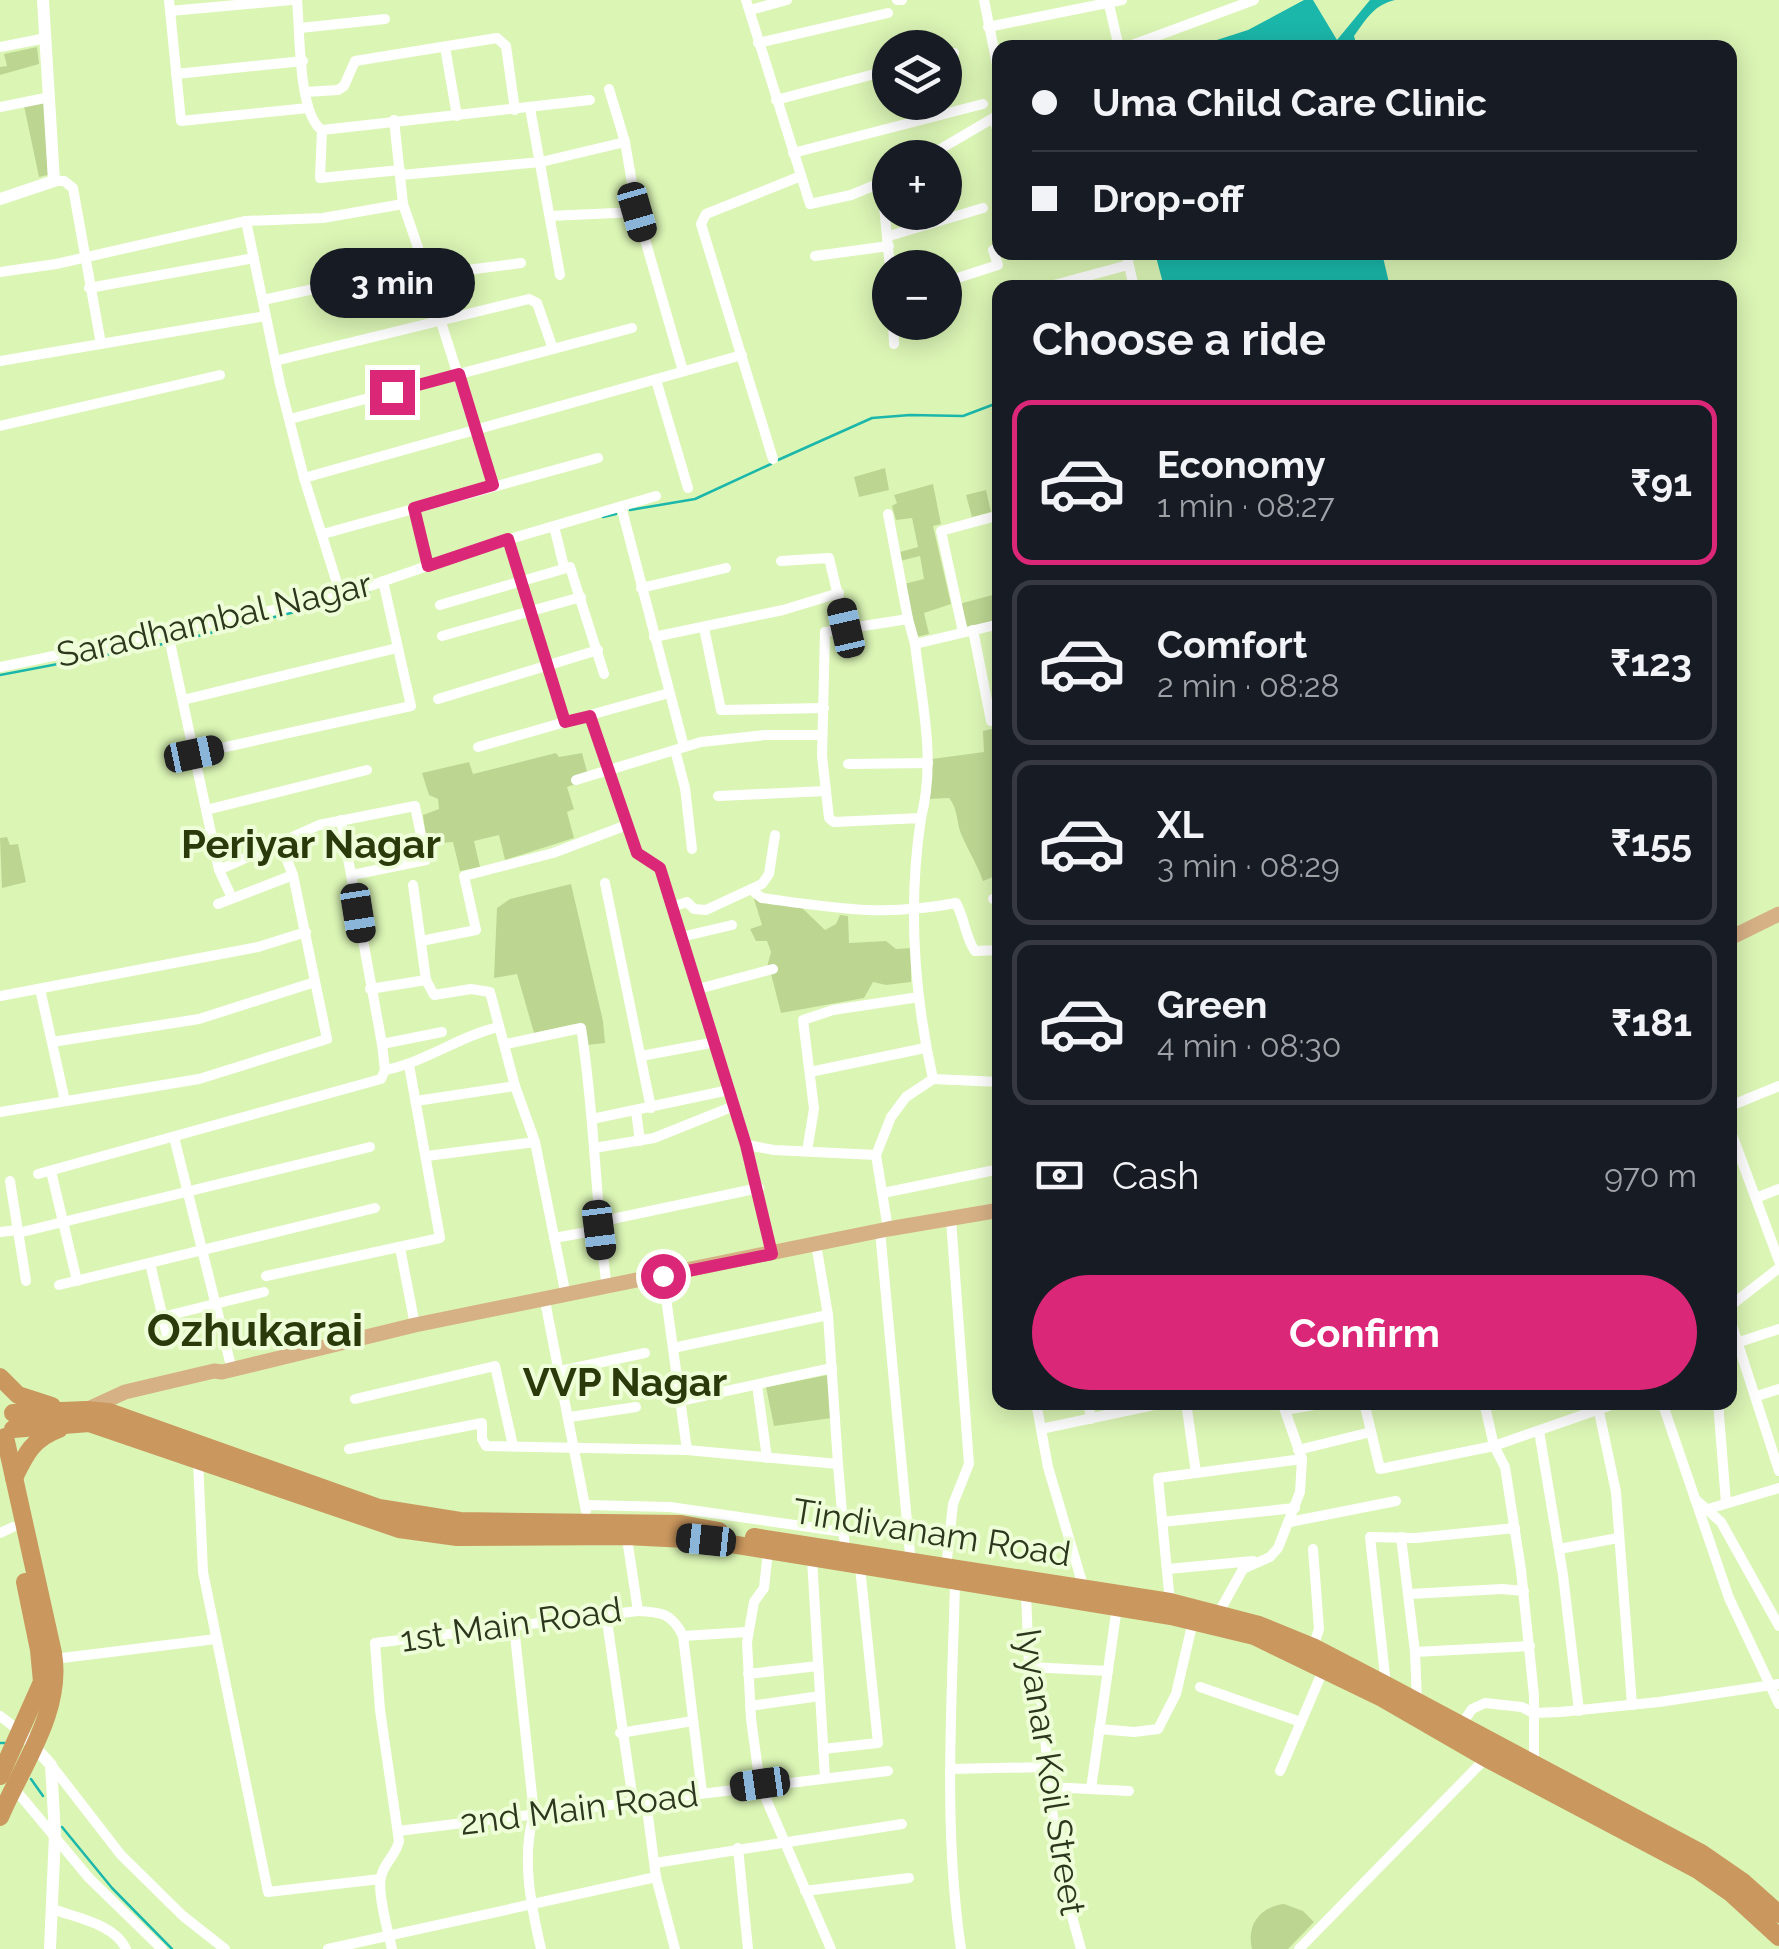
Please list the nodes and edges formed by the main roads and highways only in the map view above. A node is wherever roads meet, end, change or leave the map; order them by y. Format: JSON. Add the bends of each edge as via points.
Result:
{"nodes":[{"id":1,"x":1779,"y":914,"type":"edge"},
{"id":2,"x":1737,"y":935,"type":"edge"},
{"id":3,"x":992,"y":1212,"type":"edge"},
{"id":4,"x":0,"y":1377,"type":"edge"},
{"id":5,"x":79,"y":1417,"type":"junction"},
{"id":6,"x":6,"y":1424,"type":"edge"},
{"id":7,"x":4,"y":1477,"type":"edge"},
{"id":8,"x":626,"y":1529,"type":"junction"},
{"id":9,"x":7,"y":1530,"type":"edge"},
{"id":10,"x":910,"y":1566,"type":"junction"},
{"id":11,"x":950,"y":1575,"type":"junction"},
{"id":12,"x":1315,"y":1658,"type":"junction"},
{"id":13,"x":27,"y":1739,"type":"junction"},
{"id":14,"x":1531,"y":1772,"type":"junction"},
{"id":15,"x":4,"y":1777,"type":"edge"},
{"id":16,"x":0,"y":1817,"type":"edge"},
{"id":17,"x":1779,"y":1914,"type":"edge"},
{"id":18,"x":1779,"y":1937,"type":"edge"}],
"edges":[{"from":1,"to":2,"type":"main road"},
{"from":3,"to":5,"type":"main road","via":[[415,1326],[115,1399]]},
{"from":4,"to":5,"type":"highway","via":[[18,1394]]},
{"from":5,"to":6,"type":"highway","name":"Tindivanam Road"},
{"from":5,"to":7,"type":"highway","via":[[37,1439]]},
{"from":5,"to":8,"type":"highway","via":[[399,1529],[457,1537]]},
{"from":5,"to":8,"type":"highway","name":"Tindivanam Road","via":[[120,1416],[379,1508],[460,1521],[587,1513]]},
{"from":6,"to":7,"type":"highway"},
{"from":7,"to":9,"type":"highway"},
{"from":7,"to":13,"type":"highway","via":[[54,1659],[53,1700]]},
{"from":8,"to":10,"type":"highway","via":[[860,1567]]},
{"from":8,"to":10,"type":"highway","name":"Tindivanam Road","via":[[681,1524]]},
{"from":9,"to":13,"type":"highway","via":[[42,1668]]},
{"from":10,"to":11,"type":"highway"},
{"from":11,"to":12,"type":"highway","via":[[1194,1622]]},
{"from":11,"to":12,"type":"highway","name":"Tindivanam Road","via":[[1170,1602],[1260,1625]]},
{"from":12,"to":14,"type":"highway","via":[[1486,1758]]},
{"from":12,"to":14,"type":"highway","name":"Tindivanam Road","via":[[1386,1684]]},
{"from":13,"to":15,"type":"highway"},
{"from":14,"to":17,"type":"highway","name":"Tindivanam Road","via":[[1701,1853]]},
{"from":14,"to":18,"type":"highway","via":[[1698,1870]]},
{"from":15,"to":16,"type":"highway"}]}
